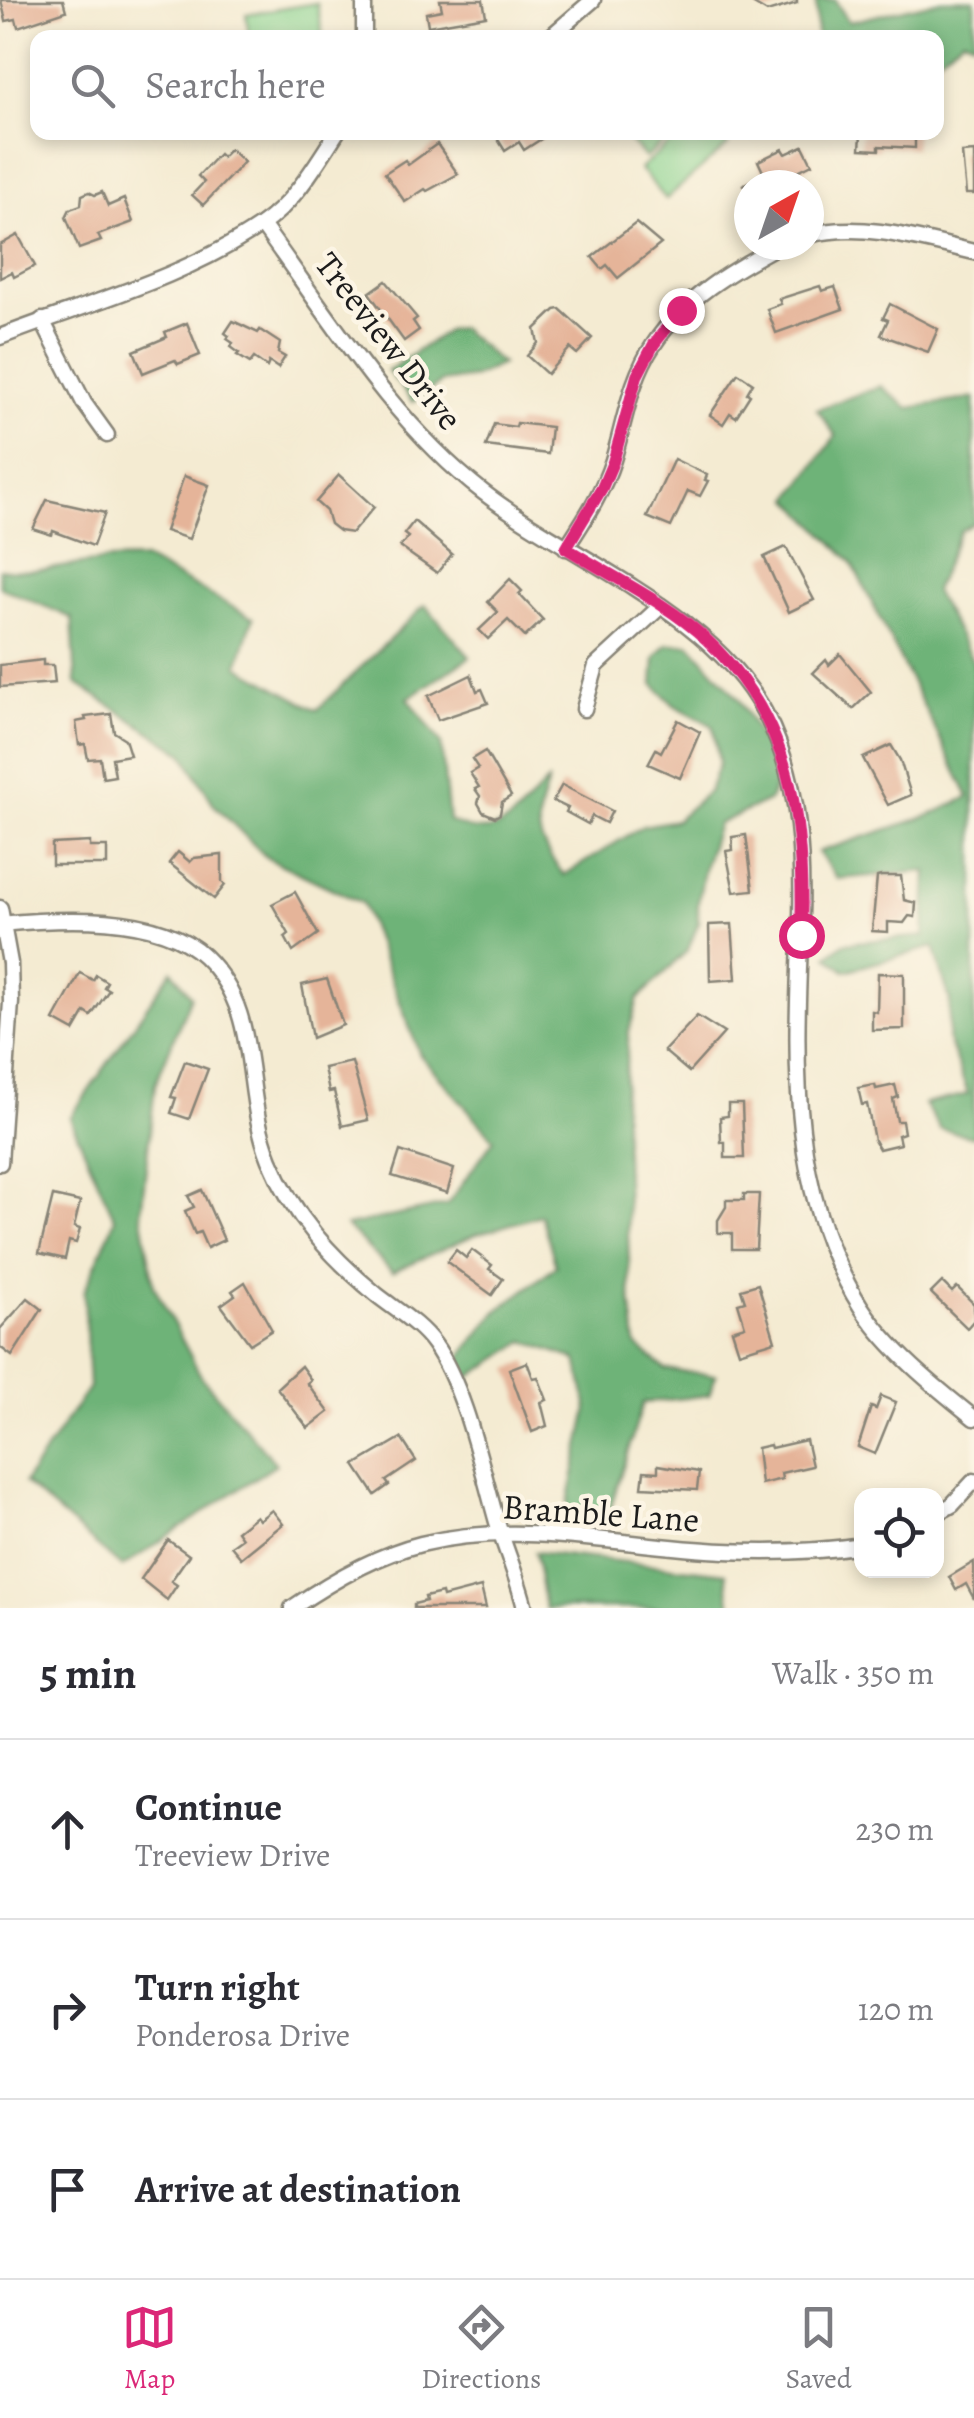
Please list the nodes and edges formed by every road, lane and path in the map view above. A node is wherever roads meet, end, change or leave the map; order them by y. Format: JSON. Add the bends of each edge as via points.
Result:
{"nodes":[{"id":1,"x":364,"y":0,"type":"edge"},
{"id":2,"x":593,"y":0,"type":"edge"},
{"id":3,"x":364,"y":30,"type":"edge"},
{"id":4,"x":558,"y":30,"type":"edge"},
{"id":5,"x":332,"y":140,"type":"edge"},
{"id":6,"x":262,"y":225,"type":"junction"},
{"id":7,"x":824,"y":233,"type":"edge"},
{"id":8,"x":974,"y":252,"type":"edge"},
{"id":9,"x":754,"y":260,"type":"edge"},
{"id":10,"x":42,"y":320,"type":"junction"},
{"id":11,"x":0,"y":337,"type":"edge"},
{"id":12,"x":107,"y":435,"type":"dead end"},
{"id":13,"x":566,"y":548,"type":"junction"},
{"id":14,"x":660,"y":606,"type":"junction"},
{"id":15,"x":584,"y":708,"type":"dead end"},
{"id":16,"x":1,"y":918,"type":"edge"},
{"id":17,"x":0,"y":1163,"type":"edge"},
{"id":18,"x":974,"y":1418,"type":"edge"},
{"id":19,"x":974,"y":1482,"type":"edge"},
{"id":20,"x":944,"y":1510,"type":"edge"},
{"id":21,"x":500,"y":1534,"type":"junction"},
{"id":22,"x":854,"y":1546,"type":"edge"},
{"id":23,"x":292,"y":1608,"type":"edge"},
{"id":24,"x":526,"y":1608,"type":"edge"}],
"edges":[{"from":1,"to":3,"type":"street"},
{"from":2,"to":4,"type":"street"},
{"from":5,"to":6,"type":"street","via":[[297,192]]},
{"from":6,"to":10,"type":"street","via":[[151,282]]},
{"from":6,"to":13,"type":"street","name":"Treeview Drive","via":[[435,451]]},
{"from":7,"to":8,"type":"street","via":[[900,234]]},
{"from":9,"to":13,"type":"street","via":[[681,310],[654,344],[637,376],[602,488]]},
{"from":10,"to":11,"type":"street"},
{"from":10,"to":12,"type":"street"},
{"from":13,"to":14,"type":"street","name":"Treeview Drive"},
{"from":14,"to":15,"type":"street","via":[[596,666]]},
{"from":14,"to":18,"type":"street","name":"Treeview Drive","via":[[706,638],[756,699],[795,798],[802,896],[798,1114],[818,1216],[863,1310],[901,1354]]},
{"from":16,"to":17,"type":"street","via":[[11,1002]]},
{"from":16,"to":21,"type":"street","via":[[111,922],[167,933],[201,953],[228,983],[244,1021],[256,1118],[285,1194],[343,1266],[434,1343],[468,1425]]},
{"from":19,"to":20,"type":"street"},
{"from":21,"to":22,"type":"street","name":"Bramble Lane","via":[[724,1551]]},
{"from":21,"to":23,"type":"street","name":"Bramble Lane","via":[[421,1544],[375,1561]]},
{"from":21,"to":24,"type":"street"}]}
